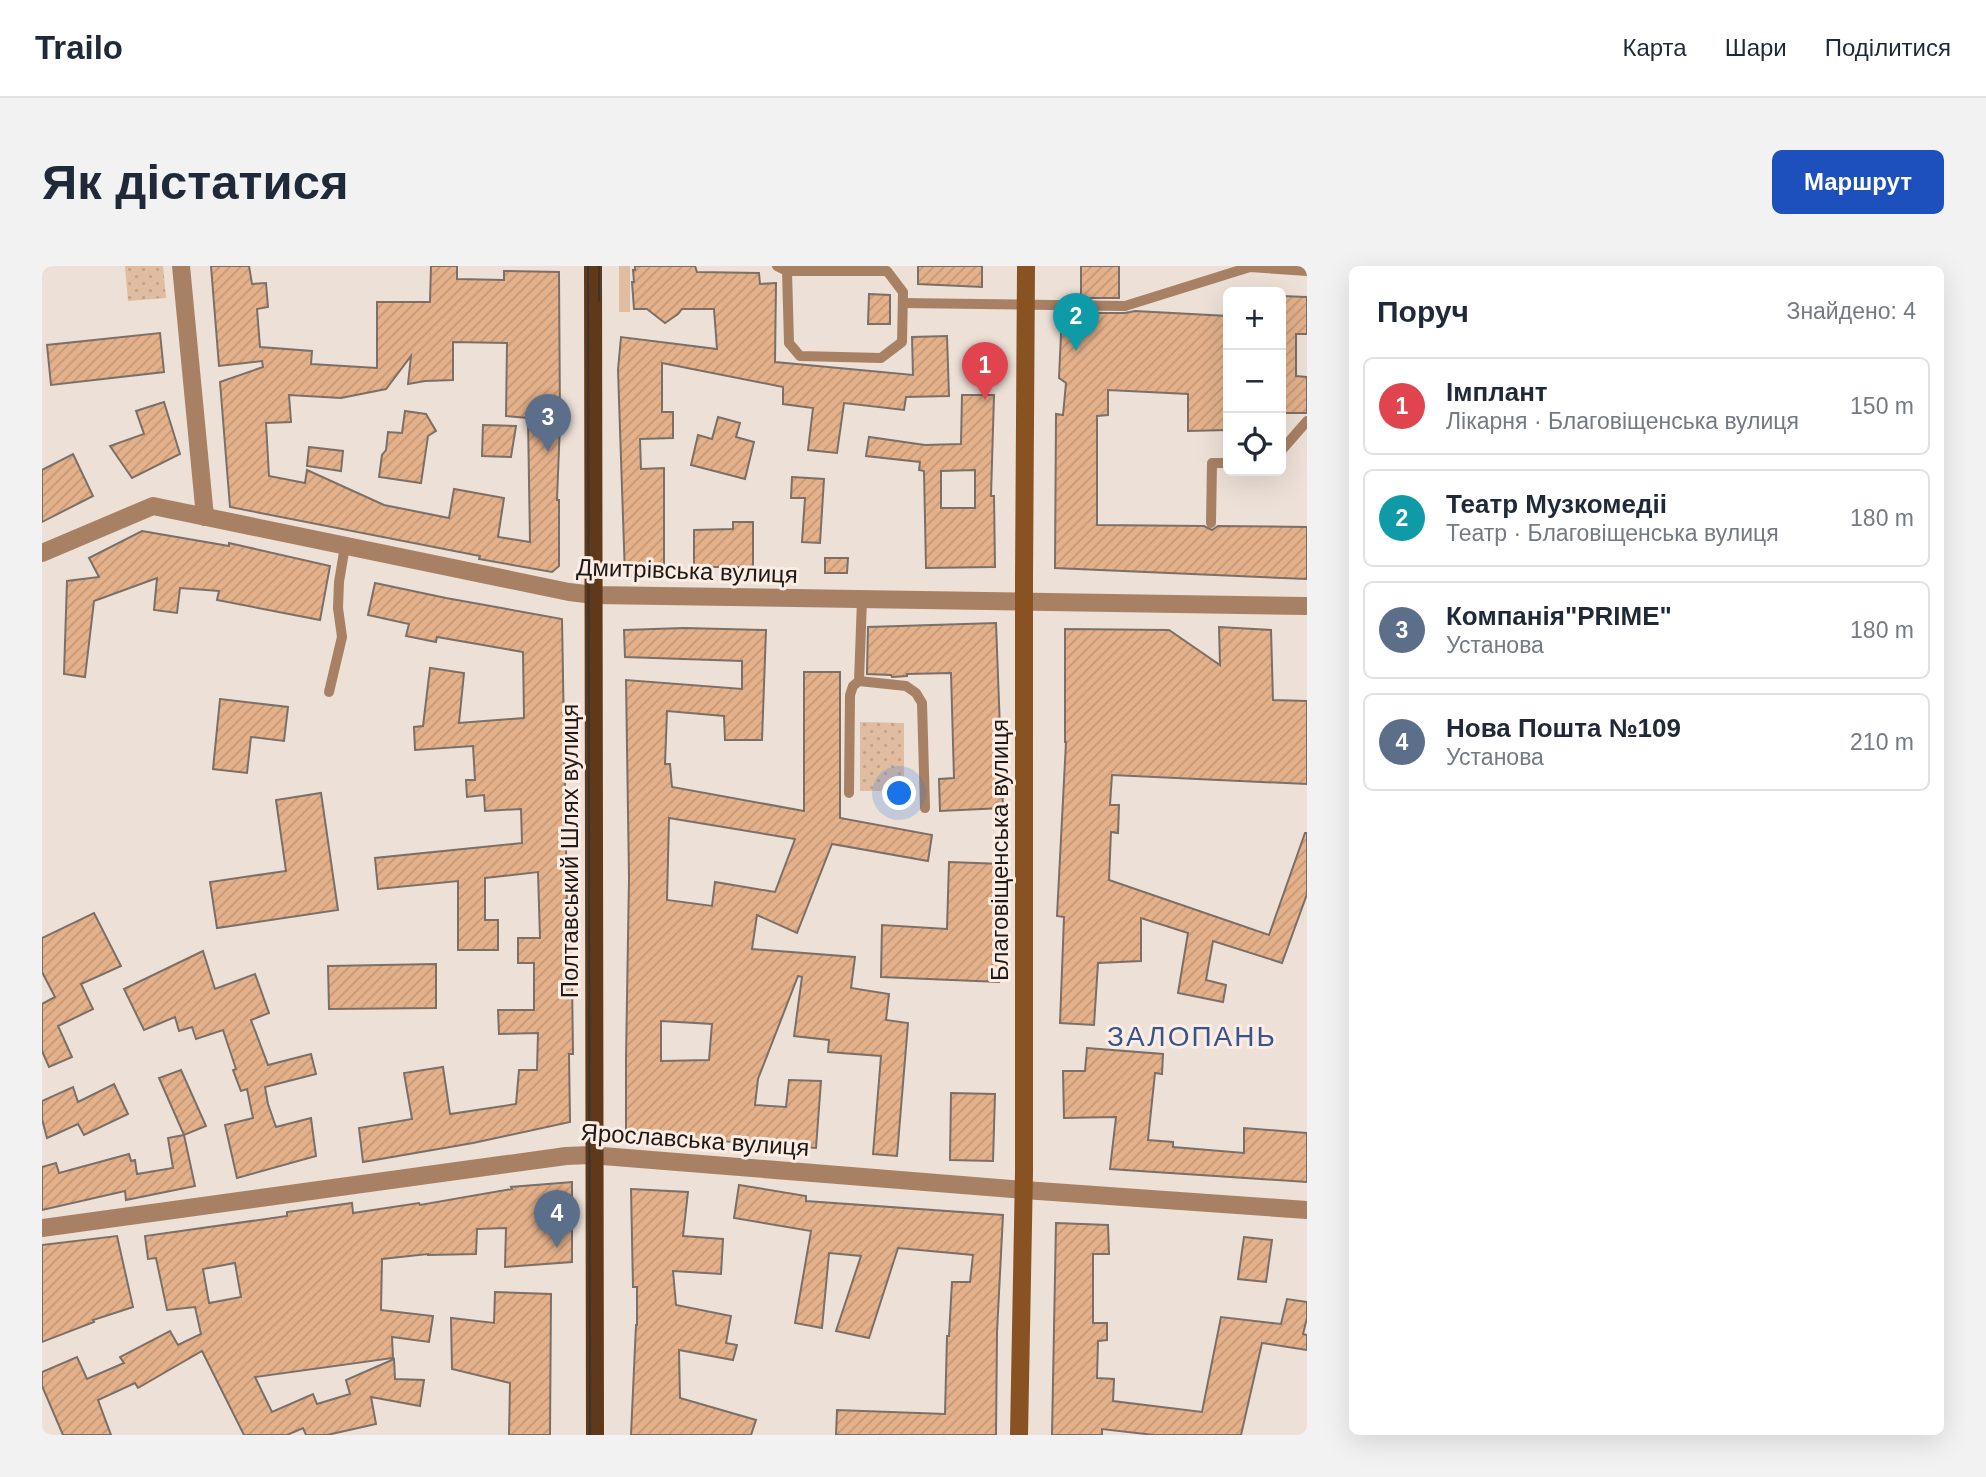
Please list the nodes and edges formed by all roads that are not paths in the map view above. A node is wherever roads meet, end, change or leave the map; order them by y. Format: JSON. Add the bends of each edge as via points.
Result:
{"nodes":[{"id":1,"x":181,"y":266,"type":"edge"},
{"id":2,"x":593,"y":266,"type":"edge"},
{"id":3,"x":1026,"y":266,"type":"edge"},
{"id":4,"x":782,"y":268,"type":"edge"},
{"id":5,"x":840,"y":269,"type":"edge"},
{"id":6,"x":1307,"y":271,"type":"edge"},
{"id":7,"x":903,"y":303,"type":"junction"},
{"id":8,"x":1027,"y":305,"type":"junction"},
{"id":9,"x":1307,"y":421,"type":"edge"},
{"id":10,"x":1286,"y":445,"type":"edge"},
{"id":11,"x":1223,"y":463,"type":"edge"},
{"id":12,"x":205,"y":517,"type":"junction"},
{"id":13,"x":1211,"y":523,"type":"dead end"},
{"id":14,"x":345,"y":546,"type":"junction"},
{"id":15,"x":42,"y":553,"type":"edge"},
{"id":16,"x":594,"y":595,"type":"junction"},
{"id":17,"x":862,"y":600,"type":"junction"},
{"id":18,"x":1024,"y":603,"type":"junction"},
{"id":19,"x":1307,"y":606,"type":"edge"},
{"id":20,"x":859,"y":681,"type":"junction"},
{"id":21,"x":329,"y":692,"type":"dead end"},
{"id":22,"x":849,"y":793,"type":"dead end"},
{"id":23,"x":925,"y":808,"type":"dead end"},
{"id":24,"x":595,"y":1155,"type":"junction"},
{"id":25,"x":1024,"y":1190,"type":"junction"},
{"id":26,"x":1307,"y":1210,"type":"edge"},
{"id":27,"x":42,"y":1228,"type":"edge"},
{"id":28,"x":595,"y":1435,"type":"edge"},
{"id":29,"x":1019,"y":1435,"type":"edge"}],
"edges":[{"from":1,"to":12,"type":"street"},
{"from":2,"to":16,"type":"main road","name":"Полтавський Шлях вулиця"},
{"from":3,"to":8,"type":"street","name":"Благовіщенська вулиця"},
{"from":4,"to":5,"type":"lane"},
{"from":4,"to":7,"type":"lane","via":[[789,343],[800,356],[881,358],[902,342]]},
{"from":5,"to":7,"type":"lane","via":[[887,271],[903,292]]},
{"from":6,"to":8,"type":"lane","via":[[1250,267],[1125,306]]},
{"from":7,"to":8,"type":"lane"},
{"from":8,"to":18,"type":"street","name":"Благовіщенська вулиця"},
{"from":9,"to":10,"type":"lane"},
{"from":11,"to":13,"type":"lane","via":[[1213,463]]},
{"from":12,"to":14,"type":"street","name":"Дмитрівська вулиця"},
{"from":12,"to":15,"type":"street","name":"Дмитрівська вулиця","via":[[153,506]]},
{"from":14,"to":16,"type":"street","name":"Дмитрівська вулиця"},
{"from":14,"to":21,"type":"lane","via":[[338,608],[342,637]]},
{"from":16,"to":17,"type":"street","name":"Дмитрівська вулиця"},
{"from":16,"to":24,"type":"main road","name":"Полтавський Шлях вулиця"},
{"from":17,"to":18,"type":"street","name":"Дмитрівська вулиця"},
{"from":17,"to":20,"type":"lane"},
{"from":18,"to":19,"type":"street","name":"Дмитрівська вулиця"},
{"from":18,"to":25,"type":"street","name":"Благовіщенська вулиця"},
{"from":20,"to":22,"type":"lane","via":[[850,695]]},
{"from":20,"to":23,"type":"lane","via":[[906,686],[922,702]]},
{"from":24,"to":25,"type":"street","name":"Ярославська вулиця"},
{"from":24,"to":27,"type":"street","name":"Ярославська вулиця"},
{"from":24,"to":28,"type":"main road","name":"Полтавський Шлях вулиця"},
{"from":25,"to":26,"type":"street","name":"Ярославська вулиця"},
{"from":25,"to":29,"type":"street","name":"Благовіщенська вулиця"}]}
